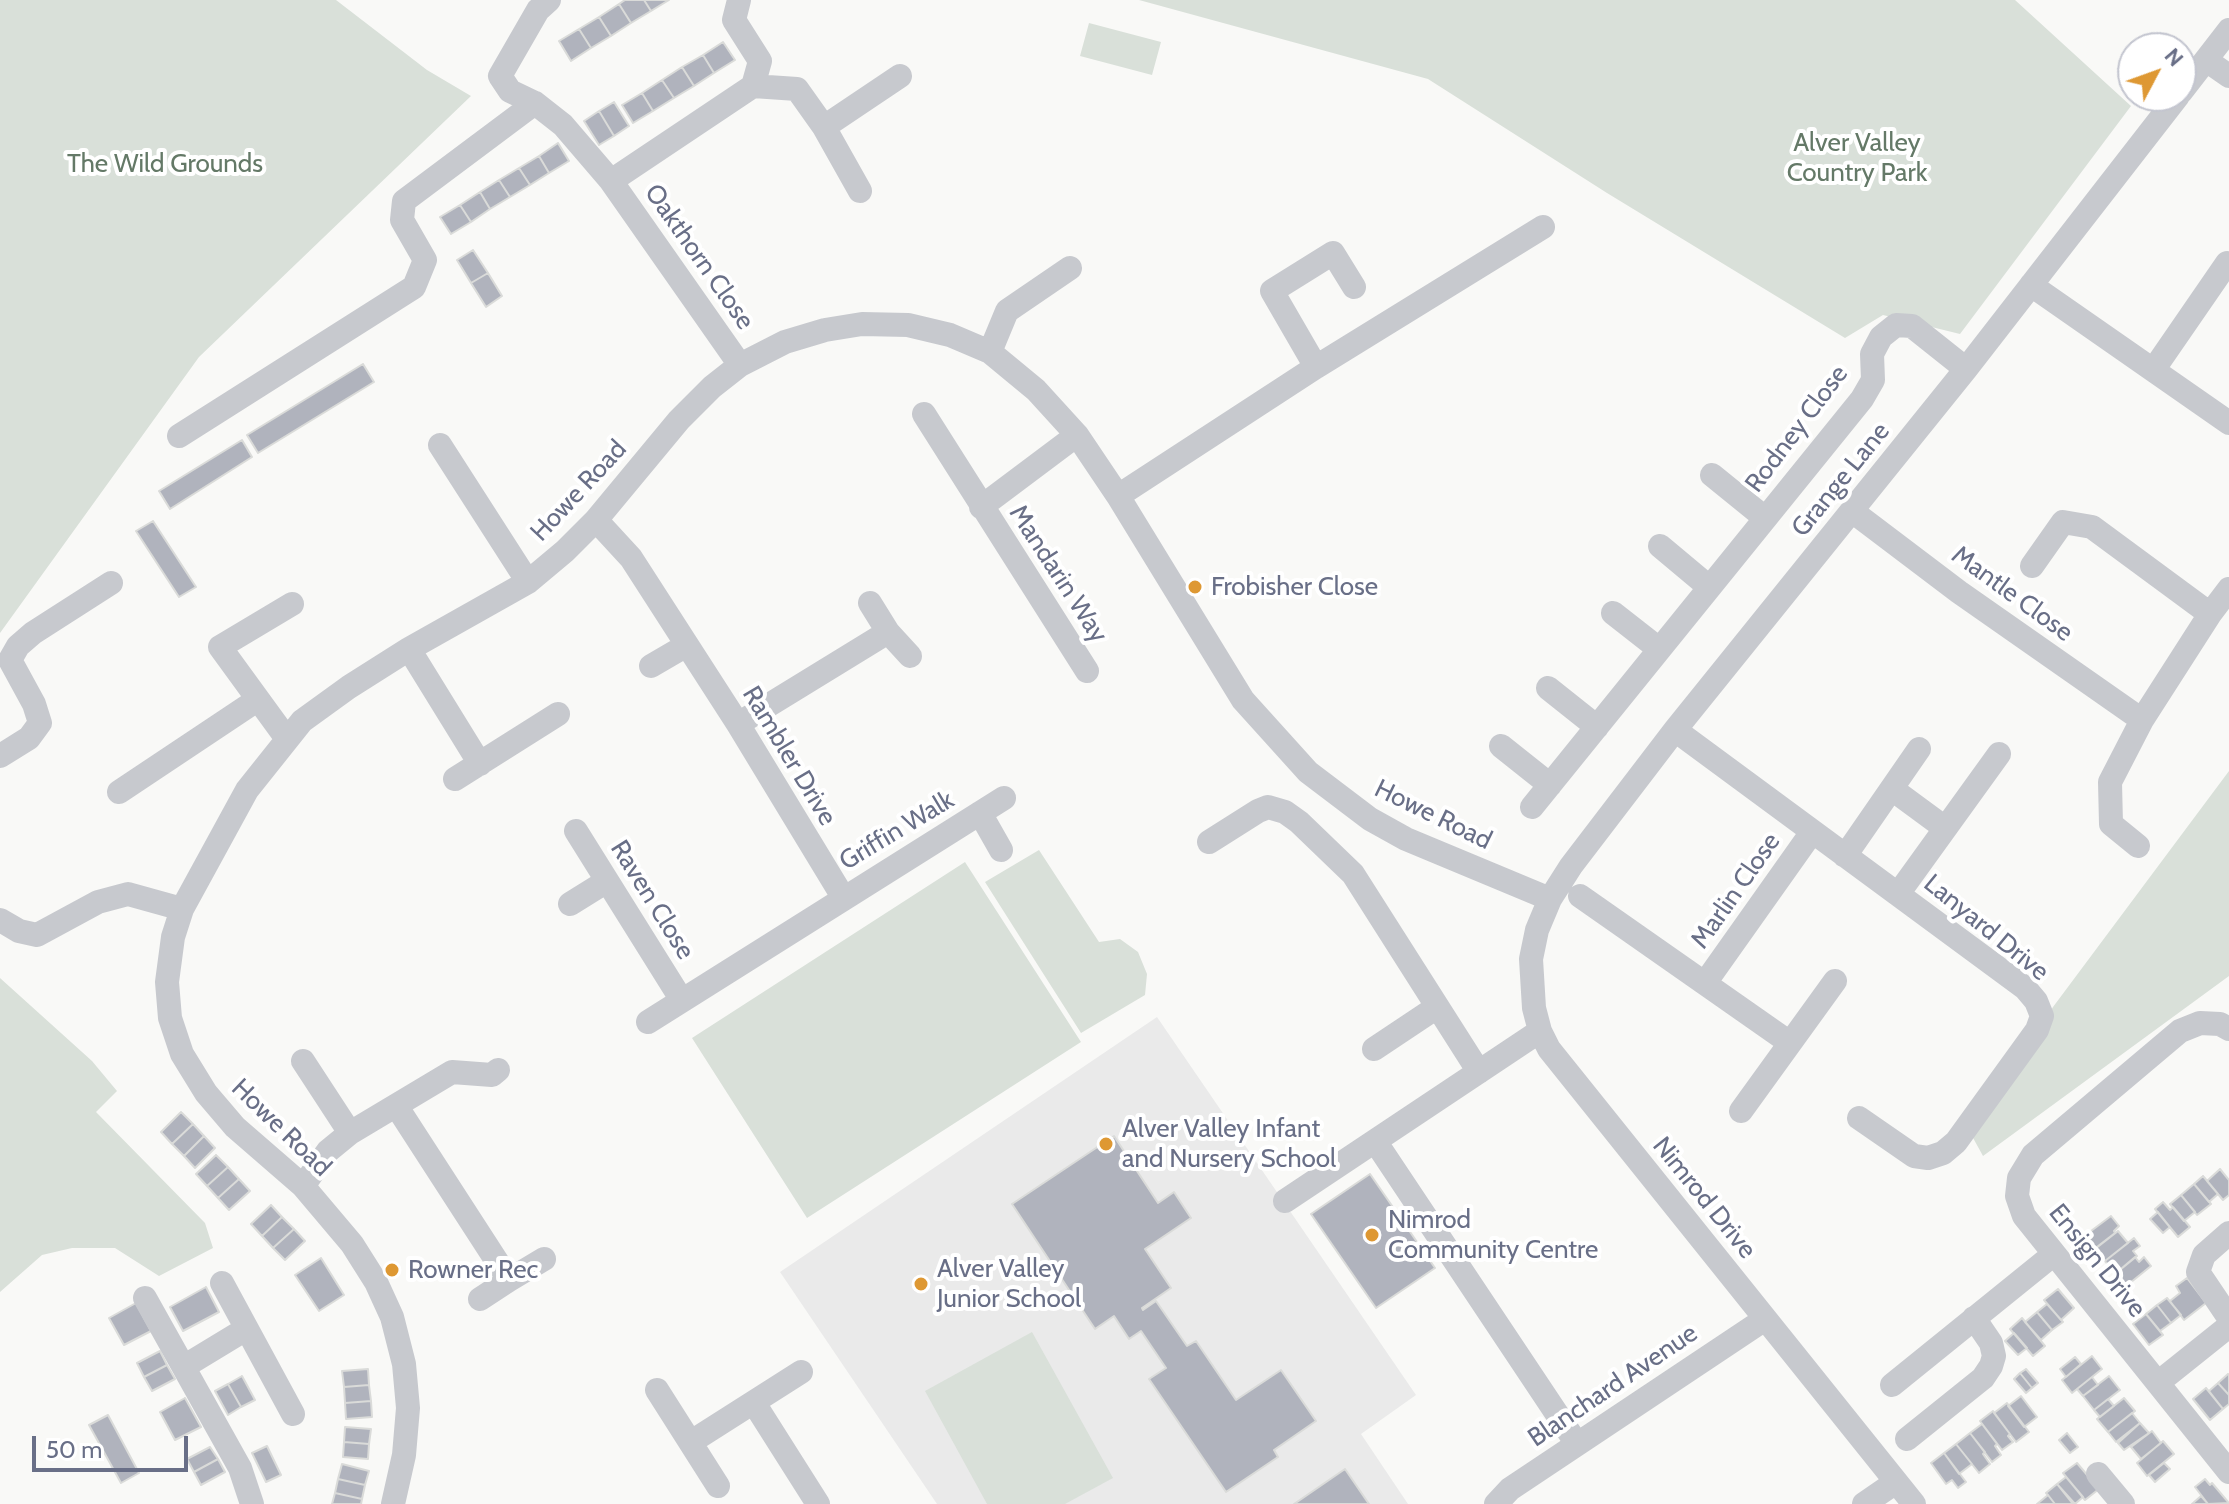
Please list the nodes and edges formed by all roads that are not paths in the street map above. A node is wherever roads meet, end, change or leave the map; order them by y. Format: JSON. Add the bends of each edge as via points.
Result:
{"nodes":[{"id":1,"x":549,"y":0,"type":"edge"},
{"id":2,"x":739,"y":0,"type":"edge"},
{"id":3,"x":2229,"y":30,"type":"edge"},
{"id":4,"x":2206,"y":60,"type":"junction"},
{"id":5,"x":2197,"y":72,"type":"edge"},
{"id":6,"x":900,"y":76,"type":"dead end"},
{"id":7,"x":2229,"y":76,"type":"edge"},
{"id":8,"x":753,"y":86,"type":"junction"},
{"id":9,"x":535,"y":103,"type":"junction"},
{"id":10,"x":2166,"y":112,"type":"edge"},
{"id":11,"x":824,"y":127,"type":"junction"},
{"id":12,"x":611,"y":181,"type":"junction"},
{"id":13,"x":860,"y":191,"type":"dead end"},
{"id":14,"x":1543,"y":227,"type":"dead end"},
{"id":15,"x":2227,"y":263,"type":"edge"},
{"id":16,"x":1070,"y":268,"type":"dead end"},
{"id":17,"x":2031,"y":285,"type":"junction"},
{"id":18,"x":1354,"y":287,"type":"dead end"},
{"id":19,"x":990,"y":352,"type":"junction"},
{"id":20,"x":740,"y":365,"type":"junction"},
{"id":21,"x":1316,"y":367,"type":"junction"},
{"id":22,"x":1966,"y":369,"type":"junction"},
{"id":23,"x":2154,"y":369,"type":"junction"},
{"id":24,"x":924,"y":414,"type":"dead end"},
{"id":25,"x":2229,"y":423,"type":"edge"},
{"id":26,"x":1077,"y":435,"type":"junction"},
{"id":27,"x":179,"y":436,"type":"dead end"},
{"id":28,"x":440,"y":445,"type":"dead end"},
{"id":29,"x":1712,"y":475,"type":"dead end"},
{"id":30,"x":1118,"y":496,"type":"junction"},
{"id":31,"x":981,"y":507,"type":"junction"},
{"id":32,"x":1852,"y":511,"type":"junction"},
{"id":33,"x":1765,"y":518,"type":"junction"},
{"id":34,"x":596,"y":520,"type":"junction"},
{"id":35,"x":1660,"y":546,"type":"dead end"},
{"id":36,"x":2032,"y":566,"type":"dead end"},
{"id":37,"x":528,"y":582,"type":"junction"},
{"id":38,"x":111,"y":583,"type":"dead end"},
{"id":39,"x":1709,"y":587,"type":"junction"},
{"id":40,"x":2229,"y":589,"type":"edge"},
{"id":41,"x":870,"y":603,"type":"dead end"},
{"id":42,"x":292,"y":604,"type":"dead end"},
{"id":43,"x":1613,"y":613,"type":"dead end"},
{"id":44,"x":2210,"y":614,"type":"junction"},
{"id":45,"x":888,"y":632,"type":"junction"},
{"id":46,"x":687,"y":645,"type":"junction"},
{"id":47,"x":409,"y":649,"type":"junction"},
{"id":48,"x":1659,"y":649,"type":"junction"},
{"id":49,"x":910,"y":656,"type":"dead end"},
{"id":50,"x":651,"y":666,"type":"dead end"},
{"id":51,"x":1087,"y":671,"type":"dead end"},
{"id":52,"x":1548,"y":688,"type":"dead end"},
{"id":53,"x":257,"y":700,"type":"junction"},
{"id":54,"x":558,"y":714,"type":"dead end"},
{"id":55,"x":2142,"y":720,"type":"junction"},
{"id":56,"x":738,"y":724,"type":"junction"},
{"id":57,"x":1597,"y":727,"type":"junction"},
{"id":58,"x":1675,"y":730,"type":"junction"},
{"id":59,"x":287,"y":739,"type":"junction"},
{"id":60,"x":1501,"y":746,"type":"dead end"},
{"id":61,"x":1919,"y":749,"type":"dead end"},
{"id":62,"x":1999,"y":754,"type":"dead end"},
{"id":63,"x":0,"y":756,"type":"edge"},
{"id":64,"x":480,"y":764,"type":"junction"},
{"id":65,"x":455,"y":779,"type":"dead end"},
{"id":66,"x":1550,"y":785,"type":"junction"},
{"id":67,"x":1892,"y":789,"type":"junction"},
{"id":68,"x":119,"y":792,"type":"dead end"},
{"id":69,"x":1004,"y":798,"type":"dead end"},
{"id":70,"x":1532,"y":807,"type":"dead end"},
{"id":71,"x":980,"y":813,"type":"junction"},
{"id":72,"x":1945,"y":828,"type":"junction"},
{"id":73,"x":576,"y":831,"type":"dead end"},
{"id":74,"x":1812,"y":832,"type":"junction"},
{"id":75,"x":1209,"y":842,"type":"dead end"},
{"id":76,"x":2138,"y":846,"type":"dead end"},
{"id":77,"x":1001,"y":850,"type":"dead end"},
{"id":78,"x":1845,"y":856,"type":"junction"},
{"id":79,"x":607,"y":881,"type":"junction"},
{"id":80,"x":1898,"y":894,"type":"junction"},
{"id":81,"x":1580,"y":896,"type":"dead end"},
{"id":82,"x":843,"y":897,"type":"junction"},
{"id":83,"x":1550,"y":899,"type":"junction"},
{"id":84,"x":570,"y":904,"type":"dead end"},
{"id":85,"x":182,"y":909,"type":"junction"},
{"id":86,"x":9,"y":925,"type":"edge"},
{"id":87,"x":1835,"y":981,"type":"dead end"},
{"id":88,"x":1705,"y":983,"type":"junction"},
{"id":89,"x":681,"y":999,"type":"junction"},
{"id":90,"x":1437,"y":1007,"type":"junction"},
{"id":91,"x":648,"y":1022,"type":"dead end"},
{"id":92,"x":2229,"y":1029,"type":"edge"},
{"id":93,"x":1540,"y":1031,"type":"junction"},
{"id":94,"x":1790,"y":1043,"type":"junction"},
{"id":95,"x":1374,"y":1049,"type":"dead end"},
{"id":96,"x":303,"y":1061,"type":"dead end"},
{"id":97,"x":498,"y":1070,"type":"dead end"},
{"id":98,"x":1479,"y":1072,"type":"junction"},
{"id":99,"x":397,"y":1107,"type":"junction"},
{"id":100,"x":1741,"y":1111,"type":"dead end"},
{"id":101,"x":1859,"y":1118,"type":"dead end"},
{"id":102,"x":350,"y":1133,"type":"junction"},
{"id":103,"x":1375,"y":1141,"type":"junction"},
{"id":104,"x":303,"y":1186,"type":"junction"},
{"id":105,"x":1285,"y":1201,"type":"dead end"},
{"id":106,"x":2229,"y":1233,"type":"edge"},
{"id":107,"x":2054,"y":1254,"type":"junction"},
{"id":108,"x":544,"y":1259,"type":"dead end"},
{"id":109,"x":509,"y":1280,"type":"junction"},
{"id":110,"x":222,"y":1283,"type":"dead end"},
{"id":111,"x":145,"y":1298,"type":"dead end"},
{"id":112,"x":480,"y":1299,"type":"dead end"},
{"id":113,"x":1974,"y":1318,"type":"junction"},
{"id":114,"x":2229,"y":1318,"type":"edge"},
{"id":115,"x":1765,"y":1319,"type":"junction"},
{"id":116,"x":2229,"y":1326,"type":"edge"},
{"id":117,"x":246,"y":1329,"type":"junction"},
{"id":118,"x":185,"y":1366,"type":"junction"},
{"id":119,"x":801,"y":1372,"type":"dead end"},
{"id":120,"x":2159,"y":1382,"type":"junction"},
{"id":121,"x":1892,"y":1385,"type":"dead end"},
{"id":122,"x":657,"y":1390,"type":"dead end"},
{"id":123,"x":754,"y":1403,"type":"junction"},
{"id":124,"x":293,"y":1414,"type":"dead end"},
{"id":125,"x":1907,"y":1439,"type":"dead end"},
{"id":126,"x":691,"y":1442,"type":"junction"},
{"id":127,"x":1577,"y":1444,"type":"junction"},
{"id":128,"x":2229,"y":1472,"type":"edge"},
{"id":129,"x":2098,"y":1474,"type":"dead end"},
{"id":130,"x":1896,"y":1482,"type":"junction"},
{"id":131,"x":718,"y":1486,"type":"dead end"},
{"id":132,"x":252,"y":1504,"type":"edge"},
{"id":133,"x":393,"y":1504,"type":"edge"},
{"id":134,"x":818,"y":1504,"type":"edge"},
{"id":135,"x":1496,"y":1504,"type":"edge"},
{"id":136,"x":1864,"y":1504,"type":"edge"},
{"id":137,"x":1914,"y":1504,"type":"edge"},
{"id":138,"x":2123,"y":1504,"type":"edge"}],
"edges":[{"from":1,"to":9,"type":"street","name":"Oakthorn Close","via":[[500,76],[510,91]]},
{"from":2,"to":8,"type":"street","via":[[734,20],[760,61]]},
{"from":3,"to":4,"type":"street","name":"Grange Lane"},
{"from":4,"to":5,"type":"street","name":"Grange Lane"},
{"from":4,"to":7,"type":"street"},
{"from":6,"to":11,"type":"street"},
{"from":8,"to":11,"type":"street","via":[[797,89]]},
{"from":8,"to":12,"type":"street","name":"Oakthorn Close"},
{"from":9,"to":12,"type":"street","name":"Oakthorn Close","via":[[563,125]]},
{"from":9,"to":27,"type":"street","via":[[404,201],[402,220],[425,260],[414,287]]},
{"from":10,"to":17,"type":"street","name":"Grange Lane"},
{"from":11,"to":13,"type":"street"},
{"from":12,"to":20,"type":"street","name":"Oakthorn Close"},
{"from":14,"to":21,"type":"street"},
{"from":15,"to":23,"type":"street"},
{"from":16,"to":19,"type":"street","via":[[1007,311]]},
{"from":17,"to":22,"type":"street","name":"Grange Lane"},
{"from":17,"to":23,"type":"street"},
{"from":18,"to":21,"type":"street","via":[[1333,253],[1272,291]]},
{"from":19,"to":20,"type":"street","name":"Howe Road","via":[[908,325],[862,324],[785,342]]},
{"from":19,"to":26,"type":"street","name":"Howe Road","via":[[1036,390]]},
{"from":20,"to":34,"type":"street","name":"Howe Road","via":[[679,420]]},
{"from":21,"to":30,"type":"street"},
{"from":22,"to":32,"type":"street","name":"Grange Lane"},
{"from":22,"to":33,"type":"street","name":"Rodney Close","via":[[1912,326],[1896,325],[1872,354],[1873,380],[1862,399]]},
{"from":23,"to":25,"type":"street"},
{"from":24,"to":31,"type":"street","name":"Mandarin Way"},
{"from":26,"to":30,"type":"street","name":"Howe Road"},
{"from":26,"to":31,"type":"street","name":"Mandarin Way"},
{"from":28,"to":37,"type":"street"},
{"from":29,"to":33,"type":"street","name":"Rodney Close"},
{"from":30,"to":83,"type":"street","name":"Howe Road","via":[[1243,700],[1308,772],[1406,839]]},
{"from":31,"to":51,"type":"street","name":"Mandarin Way"},
{"from":32,"to":55,"type":"street","name":"Mantle Close"},
{"from":32,"to":58,"type":"street","name":"Grange Lane"},
{"from":33,"to":39,"type":"street","name":"Rodney Close"},
{"from":34,"to":37,"type":"street","name":"Howe Road"},
{"from":34,"to":46,"type":"street","name":"Rambler Drive","via":[[631,558]]},
{"from":35,"to":39,"type":"street"},
{"from":36,"to":44,"type":"street","name":"Mantle Close","via":[[2063,522],[2092,527]]},
{"from":37,"to":47,"type":"street","name":"Howe Road"},
{"from":38,"to":63,"type":"street","via":[[18,646],[10,660],[40,723],[29,738]]},
{"from":39,"to":48,"type":"street","name":"Rodney Close"},
{"from":40,"to":44,"type":"street"},
{"from":41,"to":45,"type":"street"},
{"from":42,"to":53,"type":"street","via":[[220,647]]},
{"from":43,"to":48,"type":"street"},
{"from":44,"to":55,"type":"street"},
{"from":45,"to":49,"type":"street"},
{"from":45,"to":56,"type":"street"},
{"from":46,"to":50,"type":"street"},
{"from":46,"to":56,"type":"street","name":"Rambler Drive"},
{"from":47,"to":59,"type":"street","name":"Howe Road","via":[[302,721]]},
{"from":47,"to":64,"type":"street"},
{"from":48,"to":57,"type":"street","name":"Rodney Close"},
{"from":52,"to":57,"type":"street"},
{"from":53,"to":59,"type":"street"},
{"from":53,"to":68,"type":"street"},
{"from":54,"to":64,"type":"street"},
{"from":55,"to":76,"type":"street","via":[[2110,782],[2111,824]]},
{"from":56,"to":82,"type":"street","name":"Rambler Drive"},
{"from":57,"to":66,"type":"street","name":"Rodney Close"},
{"from":58,"to":74,"type":"street","name":"Lanyard Drive"},
{"from":58,"to":83,"type":"street","name":"Grange Lane"},
{"from":59,"to":85,"type":"street","name":"Howe Road","via":[[247,790]]},
{"from":60,"to":66,"type":"street"},
{"from":61,"to":67,"type":"street"},
{"from":62,"to":72,"type":"street"},
{"from":64,"to":65,"type":"street"},
{"from":66,"to":70,"type":"street","name":"Rodney Close"},
{"from":67,"to":72,"type":"street"},
{"from":67,"to":78,"type":"street"},
{"from":69,"to":71,"type":"street","name":"Griffin Walk"},
{"from":71,"to":77,"type":"street","name":"Griffin Walk"},
{"from":71,"to":82,"type":"street","name":"Griffin Walk"},
{"from":72,"to":80,"type":"street"},
{"from":73,"to":79,"type":"street","name":"Raven Close"},
{"from":74,"to":78,"type":"street","name":"Lanyard Drive"},
{"from":74,"to":88,"type":"street","name":"Marlin Close"},
{"from":75,"to":90,"type":"street","via":[[1268,807],[1299,822],[1353,874]]},
{"from":78,"to":80,"type":"street","name":"Lanyard Drive"},
{"from":79,"to":84,"type":"street"},
{"from":79,"to":89,"type":"street","name":"Raven Close"},
{"from":80,"to":101,"type":"street","name":"Lanyard Drive","via":[[2025,988],[2042,1016],[2029,1043],[1943,1153],[1914,1156]]},
{"from":81,"to":88,"type":"street","name":"Marlin Close"},
{"from":82,"to":89,"type":"street","name":"Raven Close"},
{"from":83,"to":93,"type":"street","name":"Nimrod Drive","via":[[1531,959]]},
{"from":85,"to":86,"type":"street","via":[[128,894],[98,902],[37,935]]},
{"from":85,"to":104,"type":"street","name":"Howe Road","via":[[167,982],[170,1018],[182,1054],[235,1127]]},
{"from":87,"to":94,"type":"street"},
{"from":88,"to":94,"type":"street","name":"Marlin Close"},
{"from":89,"to":91,"type":"street","name":"Raven Close"},
{"from":90,"to":95,"type":"street"},
{"from":90,"to":98,"type":"street"},
{"from":92,"to":107,"type":"street","name":"Ensign Drive","via":[[2200,1023],[2180,1031],[2033,1155],[2019,1178],[2017,1196],[2024,1216]]},
{"from":93,"to":98,"type":"street"},
{"from":93,"to":115,"type":"street","name":"Nimrod Drive"},
{"from":94,"to":100,"type":"street"},
{"from":96,"to":102,"type":"street"},
{"from":97,"to":99,"type":"street","via":[[492,1075],[452,1072]]},
{"from":98,"to":103,"type":"street"},
{"from":99,"to":102,"type":"street"},
{"from":99,"to":109,"type":"street"},
{"from":102,"to":104,"type":"street","via":[[328,1151]]},
{"from":103,"to":105,"type":"street"},
{"from":103,"to":127,"type":"street"},
{"from":104,"to":133,"type":"street","name":"Howe Road","via":[[352,1244],[392,1317],[408,1408]]},
{"from":106,"to":114,"type":"street","via":[[2204,1255],[2198,1272]]},
{"from":107,"to":113,"type":"street"},
{"from":107,"to":120,"type":"street","name":"Ensign Drive"},
{"from":108,"to":109,"type":"street"},
{"from":109,"to":112,"type":"street"},
{"from":110,"to":117,"type":"street"},
{"from":111,"to":118,"type":"street"},
{"from":113,"to":121,"type":"street"},
{"from":113,"to":125,"type":"street","via":[[1991,1343],[1991,1366]]},
{"from":115,"to":127,"type":"street","name":"Blanchard Avenue"},
{"from":115,"to":130,"type":"street","name":"Nimrod Drive"},
{"from":116,"to":120,"type":"street"},
{"from":117,"to":118,"type":"street"},
{"from":117,"to":124,"type":"street"},
{"from":118,"to":132,"type":"street","via":[[240,1468]]},
{"from":119,"to":123,"type":"street"},
{"from":120,"to":128,"type":"street","name":"Ensign Drive"},
{"from":122,"to":126,"type":"street"},
{"from":123,"to":126,"type":"street"},
{"from":123,"to":134,"type":"street"},
{"from":126,"to":131,"type":"street"},
{"from":127,"to":135,"type":"street","name":"Blanchard Avenue"},
{"from":129,"to":138,"type":"street"},
{"from":130,"to":136,"type":"street"},
{"from":130,"to":137,"type":"street","name":"Nimrod Drive"}]}
